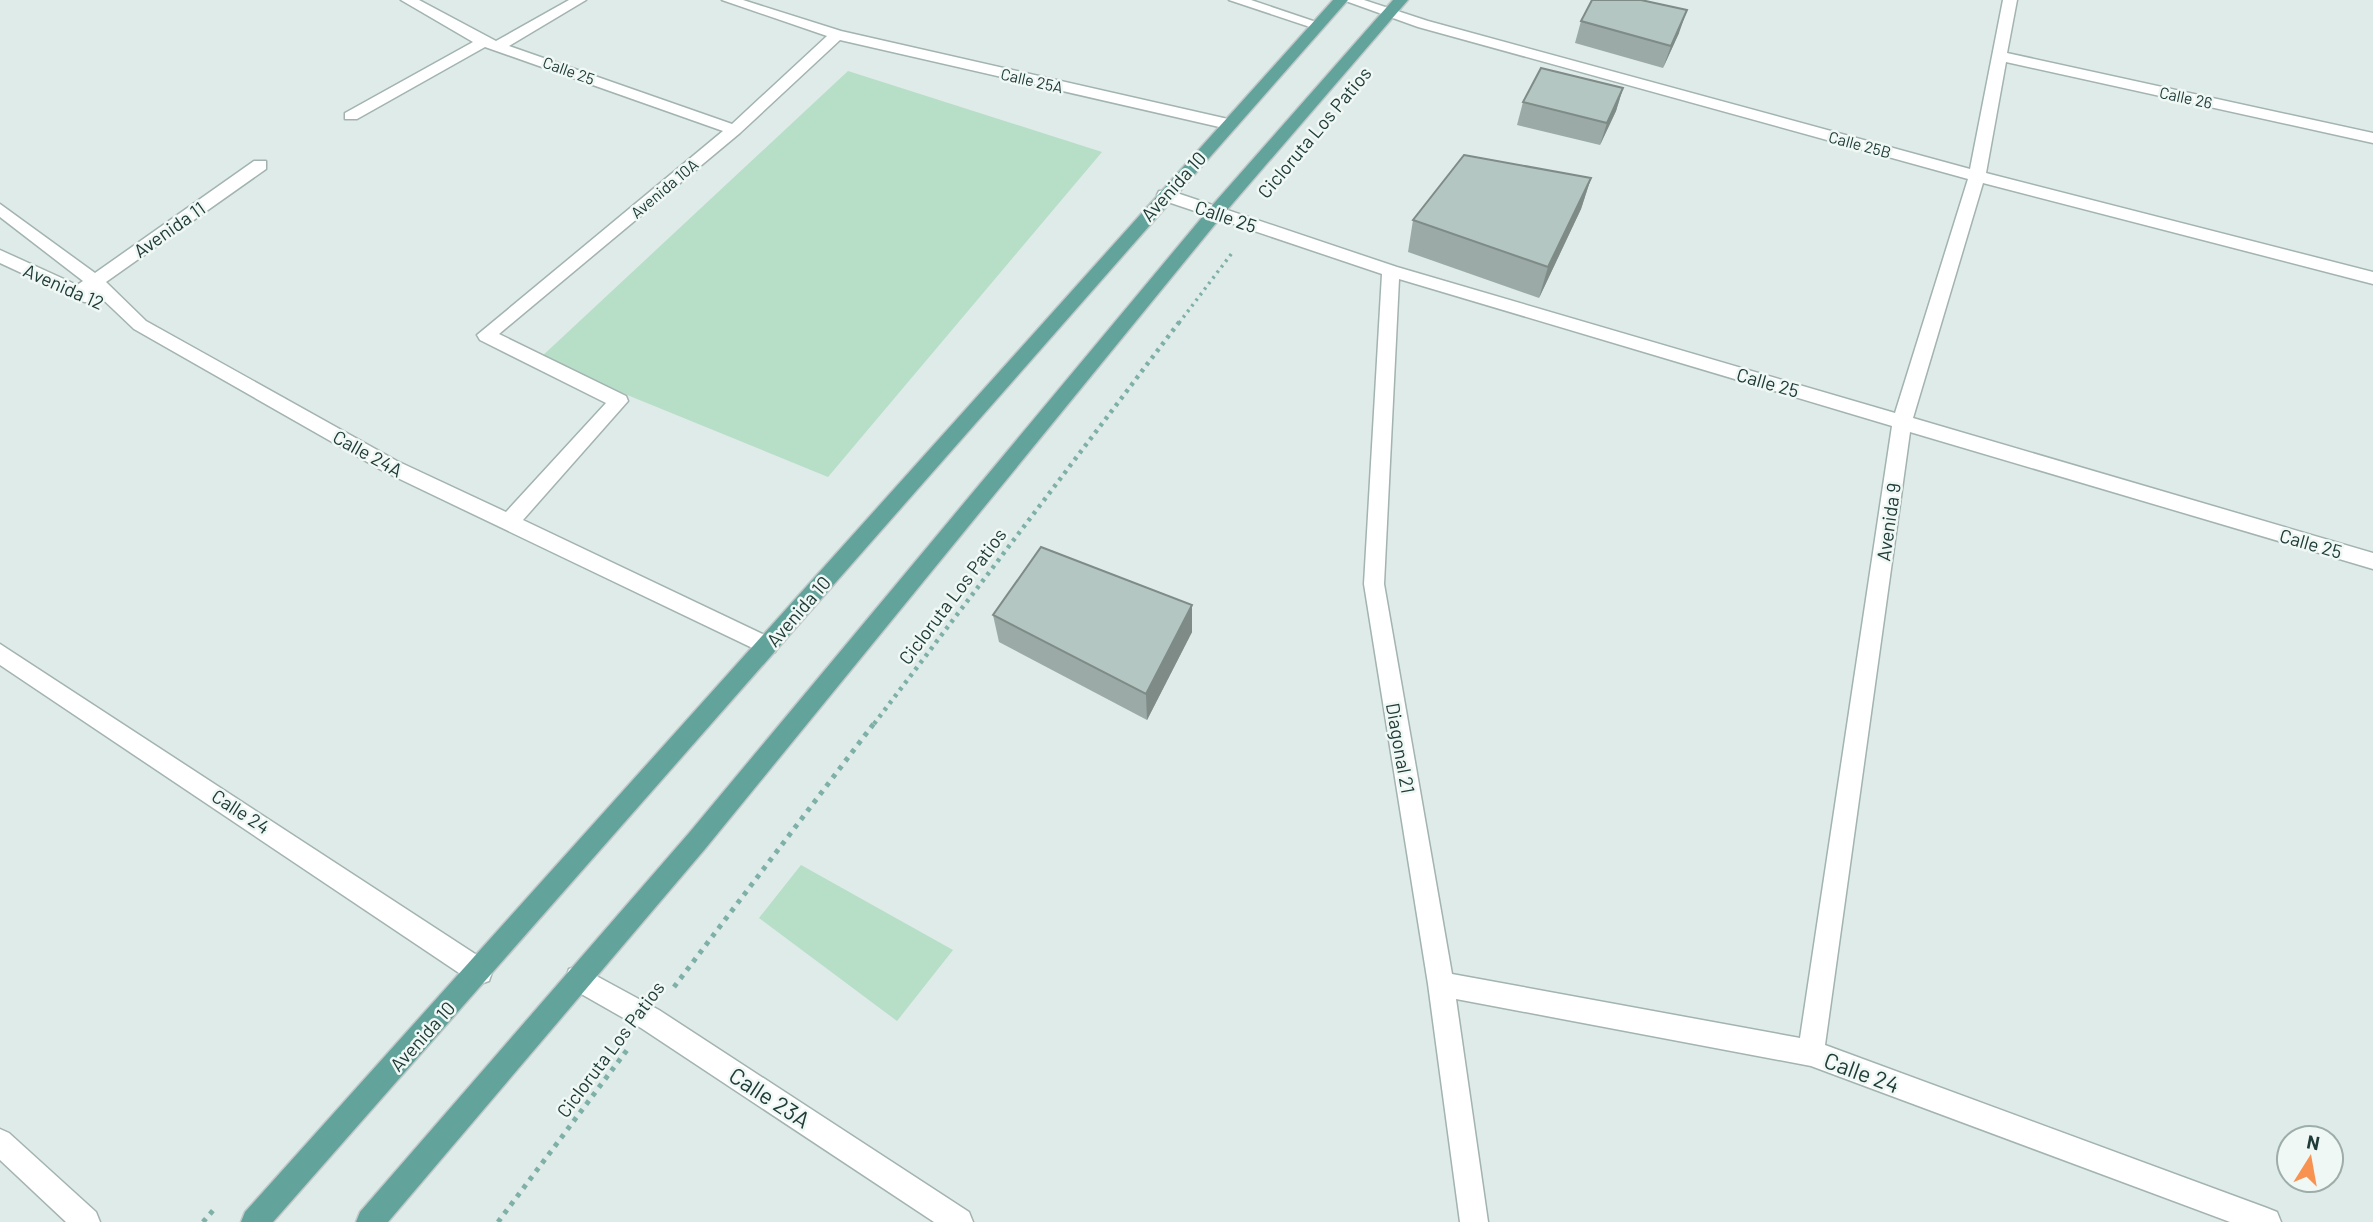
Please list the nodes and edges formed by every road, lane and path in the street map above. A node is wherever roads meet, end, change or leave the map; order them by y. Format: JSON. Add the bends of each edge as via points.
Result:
{"nodes":[{"id":1,"x":408,"y":0,"type":"edge"},
{"id":2,"x":579,"y":0,"type":"edge"},
{"id":3,"x":729,"y":0,"type":"edge"},
{"id":4,"x":1236,"y":0,"type":"edge"},
{"id":5,"x":1341,"y":0,"type":"edge"},
{"id":6,"x":1349,"y":0,"type":"edge"},
{"id":7,"x":1401,"y":0,"type":"edge"},
{"id":8,"x":2010,"y":0,"type":"edge"},
{"id":9,"x":1389,"y":14,"type":"junction"},
{"id":10,"x":1318,"y":25,"type":"junction"},
{"id":11,"x":837,"y":35,"type":"junction"},
{"id":12,"x":492,"y":43,"type":"junction"},
{"id":13,"x":2000,"y":56,"type":"junction"},
{"id":14,"x":351,"y":116,"type":"dead end"},
{"id":15,"x":1228,"y":124,"type":"junction"},
{"id":16,"x":734,"y":131,"type":"junction"},
{"id":17,"x":2373,"y":138,"type":"edge"},
{"id":18,"x":260,"y":165,"type":"dead end"},
{"id":19,"x":1977,"y":176,"type":"junction"},
{"id":20,"x":1165,"y":195,"type":"junction"},
{"id":21,"x":0,"y":209,"type":"edge"},
{"id":22,"x":1215,"y":213,"type":"junction"},
{"id":23,"x":1252,"y":226,"type":"junction"},
{"id":24,"x":0,"y":256,"type":"edge"},
{"id":25,"x":1391,"y":271,"type":"junction"},
{"id":26,"x":2373,"y":278,"type":"edge"},
{"id":27,"x":94,"y":281,"type":"junction"},
{"id":28,"x":78,"y":293,"type":"junction"},
{"id":29,"x":129,"y":315,"type":"junction"},
{"id":30,"x":1902,"y":422,"type":"junction"},
{"id":31,"x":508,"y":523,"type":"junction"},
{"id":32,"x":2373,"y":561,"type":"edge"},
{"id":33,"x":767,"y":646,"type":"junction"},
{"id":34,"x":0,"y":653,"type":"edge"},
{"id":35,"x":480,"y":972,"type":"junction"},
{"id":36,"x":578,"y":978,"type":"junction"},
{"id":37,"x":1441,"y":984,"type":"junction"},
{"id":38,"x":650,"y":1019,"type":"junction"},
{"id":39,"x":1811,"y":1053,"type":"junction"},
{"id":40,"x":0,"y":1142,"type":"edge"},
{"id":41,"x":86,"y":1222,"type":"edge"},
{"id":42,"x":255,"y":1222,"type":"edge"},
{"id":43,"x":370,"y":1222,"type":"edge"},
{"id":44,"x":498,"y":1222,"type":"edge"},
{"id":45,"x":959,"y":1222,"type":"edge"},
{"id":46,"x":1474,"y":1222,"type":"edge"},
{"id":47,"x":2267,"y":1222,"type":"edge"}],
"edges":[{"from":1,"to":12,"type":"street","name":"Calle 25"},
{"from":2,"to":12,"type":"street"},
{"from":3,"to":11,"type":"street","name":"Calle 25A"},
{"from":4,"to":10,"type":"street"},
{"from":5,"to":10,"type":"main road","name":"Avenida 10"},
{"from":6,"to":9,"type":"street","name":"Calle 25B"},
{"from":7,"to":9,"type":"main road"},
{"from":8,"to":13,"type":"street","name":"Avenida 9"},
{"from":9,"to":19,"type":"street","name":"Calle 25B"},
{"from":9,"to":22,"type":"main road"},
{"from":10,"to":15,"type":"main road","name":"Avenida 10"},
{"from":11,"to":15,"type":"street","name":"Calle 25A"},
{"from":11,"to":16,"type":"street","name":"Avenida 10A"},
{"from":12,"to":14,"type":"street"},
{"from":12,"to":16,"type":"street","name":"Calle 25"},
{"from":13,"to":17,"type":"street","name":"Calle 26"},
{"from":13,"to":19,"type":"street","name":"Avenida 9"},
{"from":15,"to":20,"type":"main road","name":"Avenida 10"},
{"from":16,"to":31,"type":"street","name":"Avenida 10A","via":[[486,335],[619,401]]},
{"from":18,"to":27,"type":"street","name":"Avenida 11"},
{"from":19,"to":26,"type":"street","name":"Calle 25B"},
{"from":19,"to":30,"type":"street","name":"Avenida 9"},
{"from":20,"to":22,"type":"street","name":"Calle 25"},
{"from":20,"to":33,"type":"main road","name":"Avenida 10"},
{"from":21,"to":27,"type":"street","name":"Calle 24A"},
{"from":22,"to":23,"type":"street","name":"Calle 25"},
{"from":22,"to":36,"type":"main road","via":[[715,820]]},
{"from":23,"to":25,"type":"street","name":"Calle 25"},
{"from":23,"to":38,"type":"path","name":"Cicloruta Los Patios"},
{"from":24,"to":28,"type":"street","name":"Avenida 12"},
{"from":25,"to":30,"type":"street","name":"Calle 25"},
{"from":25,"to":37,"type":"street","name":"Diagonal 21","via":[[1374,584]]},
{"from":27,"to":28,"type":"street","name":"Avenida 11"},
{"from":27,"to":29,"type":"street","name":"Calle 24A"},
{"from":28,"to":29,"type":"street","name":"Avenida 12"},
{"from":29,"to":31,"type":"street","name":"Calle 24A","via":[[390,466]]},
{"from":30,"to":32,"type":"street","name":"Calle 25"},
{"from":30,"to":39,"type":"street","name":"Avenida 9"},
{"from":31,"to":33,"type":"street","name":"Calle 24A"},
{"from":33,"to":35,"type":"main road","name":"Avenida 10"},
{"from":34,"to":35,"type":"street","name":"Calle 24"},
{"from":35,"to":42,"type":"main road","name":"Avenida 10"},
{"from":36,"to":38,"type":"street","name":"Calle 23A"},
{"from":36,"to":43,"type":"main road"},
{"from":37,"to":39,"type":"street","name":"Calle 24"},
{"from":37,"to":46,"type":"street","name":"Diagonal 21"},
{"from":38,"to":44,"type":"path","name":"Cicloruta Los Patios"},
{"from":38,"to":45,"type":"street","name":"Calle 23A"},
{"from":39,"to":47,"type":"street","name":"Calle 24"},
{"from":40,"to":41,"type":"street"}]}
